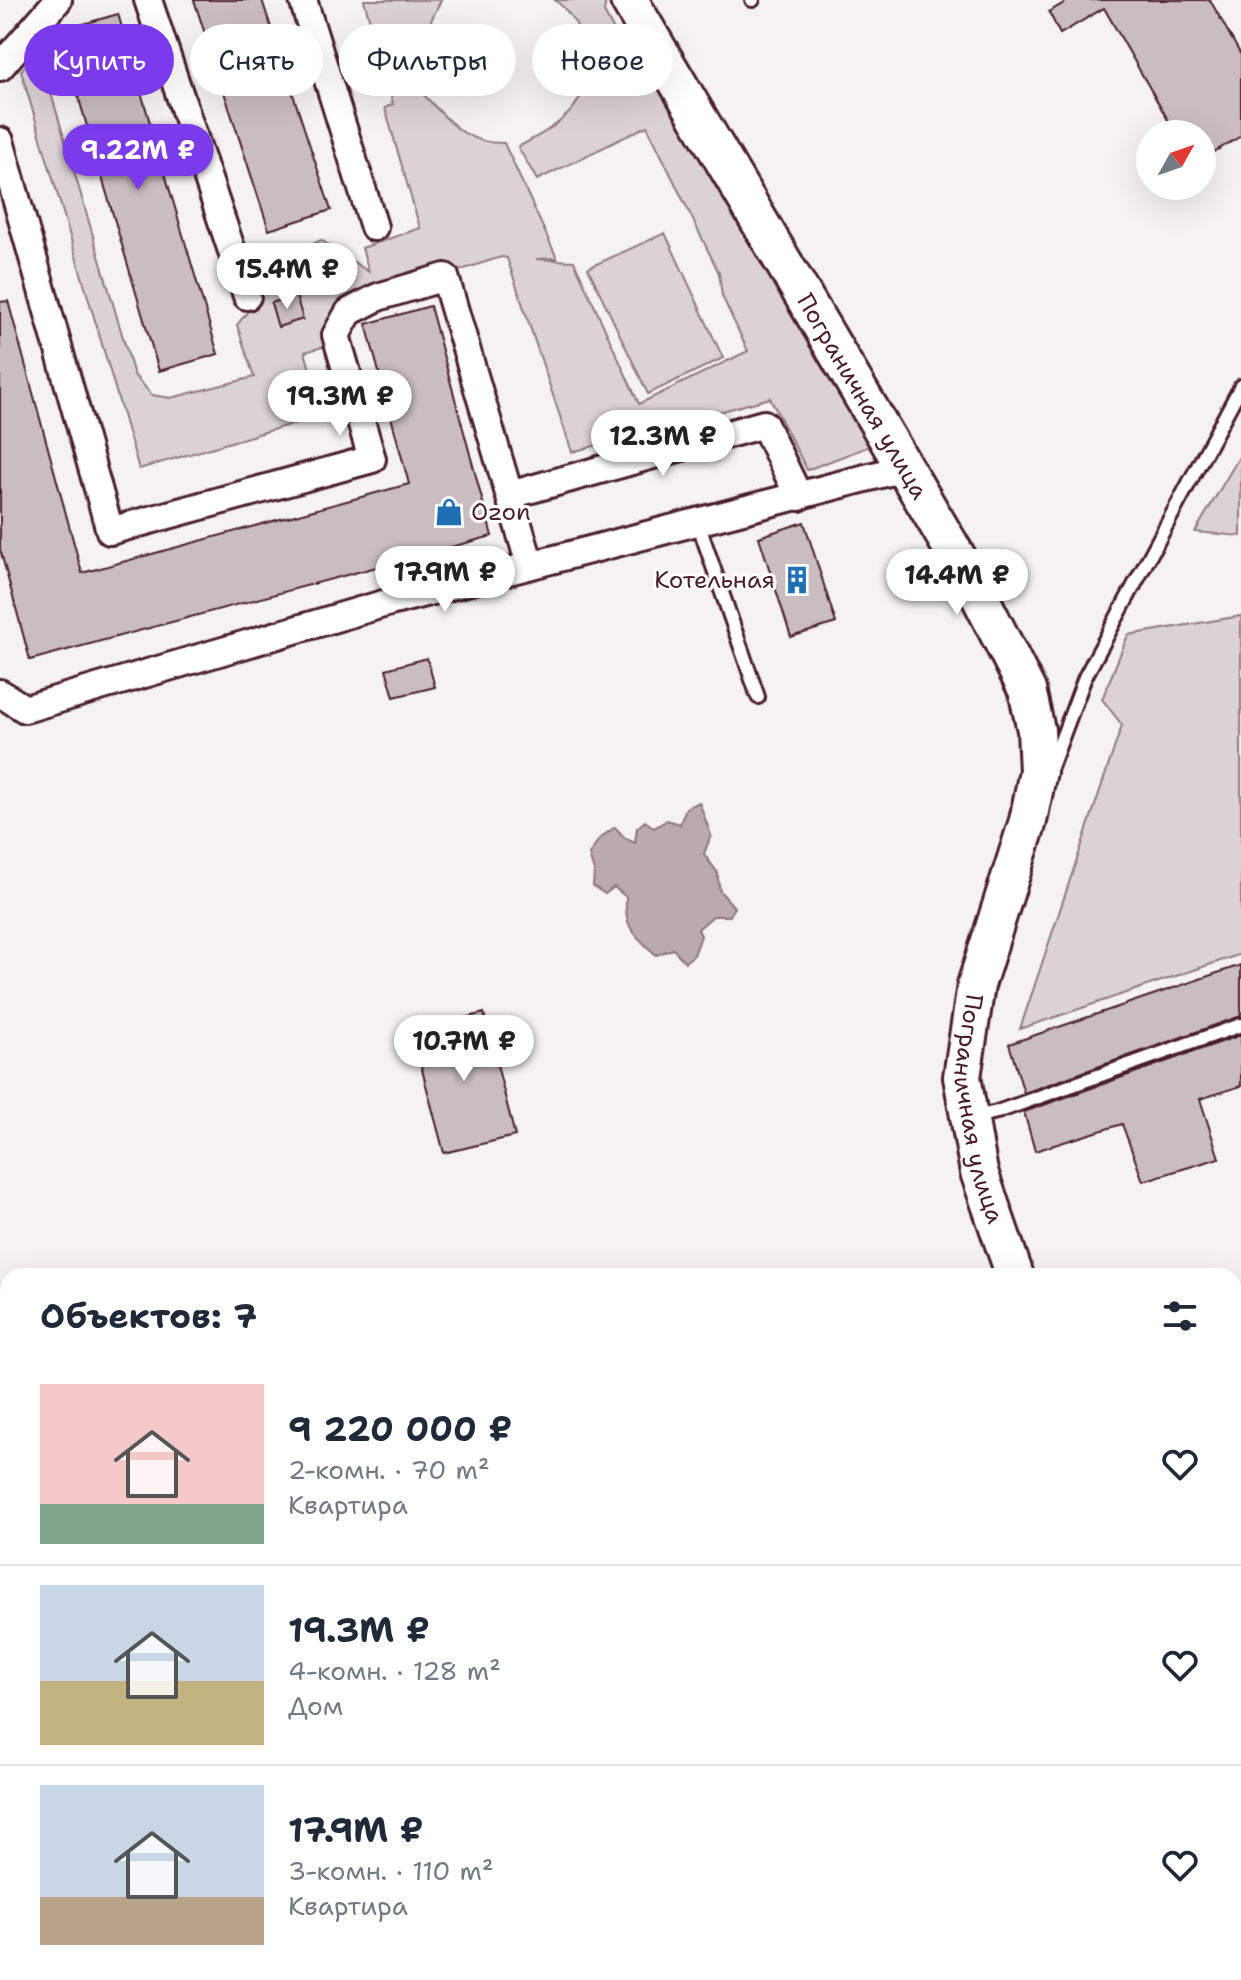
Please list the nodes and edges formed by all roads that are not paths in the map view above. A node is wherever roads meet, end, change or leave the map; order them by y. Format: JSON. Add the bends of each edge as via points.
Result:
{"nodes":[{"id":1,"x":58,"y":0,"type":"edge"},
{"id":2,"x":148,"y":0,"type":"edge"},
{"id":3,"x":303,"y":0,"type":"edge"},
{"id":4,"x":629,"y":0,"type":"edge"},
{"id":5,"x":0,"y":67,"type":"edge"},
{"id":6,"x":0,"y":141,"type":"edge"},
{"id":7,"x":374,"y":227,"type":"dead end"},
{"id":8,"x":247,"y":296,"type":"dead end"},
{"id":9,"x":1241,"y":386,"type":"edge"},
{"id":10,"x":904,"y":468,"type":"junction"},
{"id":11,"x":510,"y":495,"type":"junction"},
{"id":12,"x":799,"y":497,"type":"junction"},
{"id":13,"x":698,"y":523,"type":"junction"},
{"id":14,"x":530,"y":565,"type":"junction"},
{"id":15,"x":0,"y":693,"type":"edge"},
{"id":16,"x":758,"y":697,"type":"dead end"},
{"id":17,"x":1028,"y":821,"type":"junction"},
{"id":18,"x":1241,"y":1025,"type":"edge"},
{"id":19,"x":968,"y":1118,"type":"junction"},
{"id":20,"x":1012,"y":1268,"type":"edge"}],
"edges":[{"from":1,"to":5,"type":"street"},
{"from":2,"to":8,"type":"street"},
{"from":3,"to":7,"type":"street"},
{"from":4,"to":10,"type":"street","name":"Пограничная улица"},
{"from":6,"to":11,"type":"street","via":[[110,531],[372,459],[336,335],[349,312],[378,297],[445,277]]},
{"from":9,"to":17,"type":"lane","via":[[1085,677]]},
{"from":10,"to":12,"type":"street"},
{"from":10,"to":17,"type":"street","name":"Пограничная улица","via":[[977,591],[1027,690],[1038,771]]},
{"from":11,"to":12,"type":"street","via":[[764,424]]},
{"from":11,"to":14,"type":"street"},
{"from":12,"to":13,"type":"street"},
{"from":13,"to":14,"type":"street"},
{"from":13,"to":16,"type":"lane"},
{"from":14,"to":15,"type":"street","via":[[25,709]]},
{"from":17,"to":19,"type":"street","name":"Пограничная улица","via":[[976,985],[962,1077]]},
{"from":18,"to":19,"type":"lane"},
{"from":19,"to":20,"type":"street","name":"Пограничная улица","via":[[979,1172]]}]}
